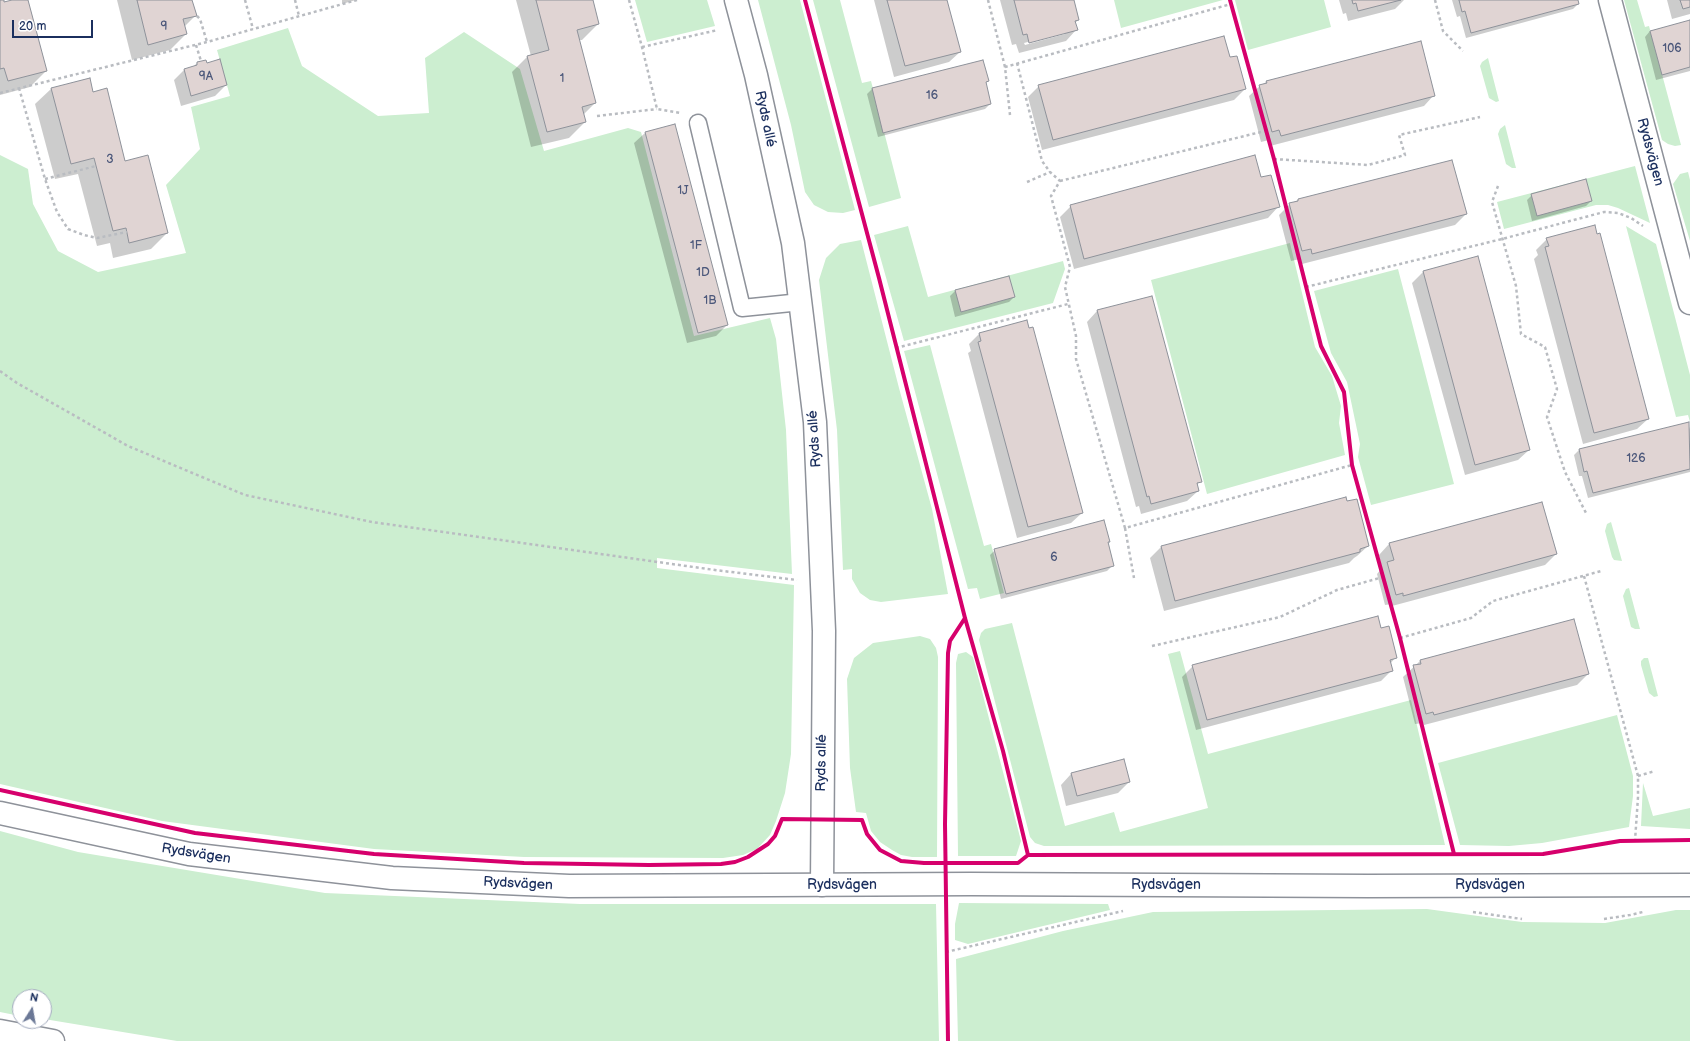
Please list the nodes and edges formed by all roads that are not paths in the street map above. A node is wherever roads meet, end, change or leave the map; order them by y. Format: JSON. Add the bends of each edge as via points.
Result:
{"nodes":[{"id":1,"x":736,"y":0,"type":"edge"},
{"id":2,"x":1610,"y":0,"type":"edge"},
{"id":3,"x":698,"y":123,"type":"road end"},
{"id":4,"x":801,"y":302,"type":"junction"},
{"id":5,"x":1690,"y":303,"type":"edge"},
{"id":6,"x":0,"y":813,"type":"edge"},
{"id":7,"x":822,"y":885,"type":"junction"},
{"id":8,"x":1690,"y":885,"type":"edge"},
{"id":9,"x":0,"y":1031,"type":"edge"},
{"id":10,"x":53,"y":1041,"type":"edge"}],
"edges":[{"from":1,"to":4,"type":"main road","name":"Ryds allé","via":[[756,75],[793,243]]},
{"from":2,"to":5,"type":"main road","name":"Rydsvägen"},
{"from":3,"to":4,"type":"lane","via":[[742,308]]},
{"from":4,"to":7,"type":"main road","name":"Ryds allé","via":[[815,422],[824,631]]},
{"from":6,"to":7,"type":"main road","name":"Rydsvägen","via":[[189,854],[392,878],[569,886]]},
{"from":7,"to":8,"type":"main road","name":"Rydsvägen"},
{"from":9,"to":10,"type":"main road"}]}
